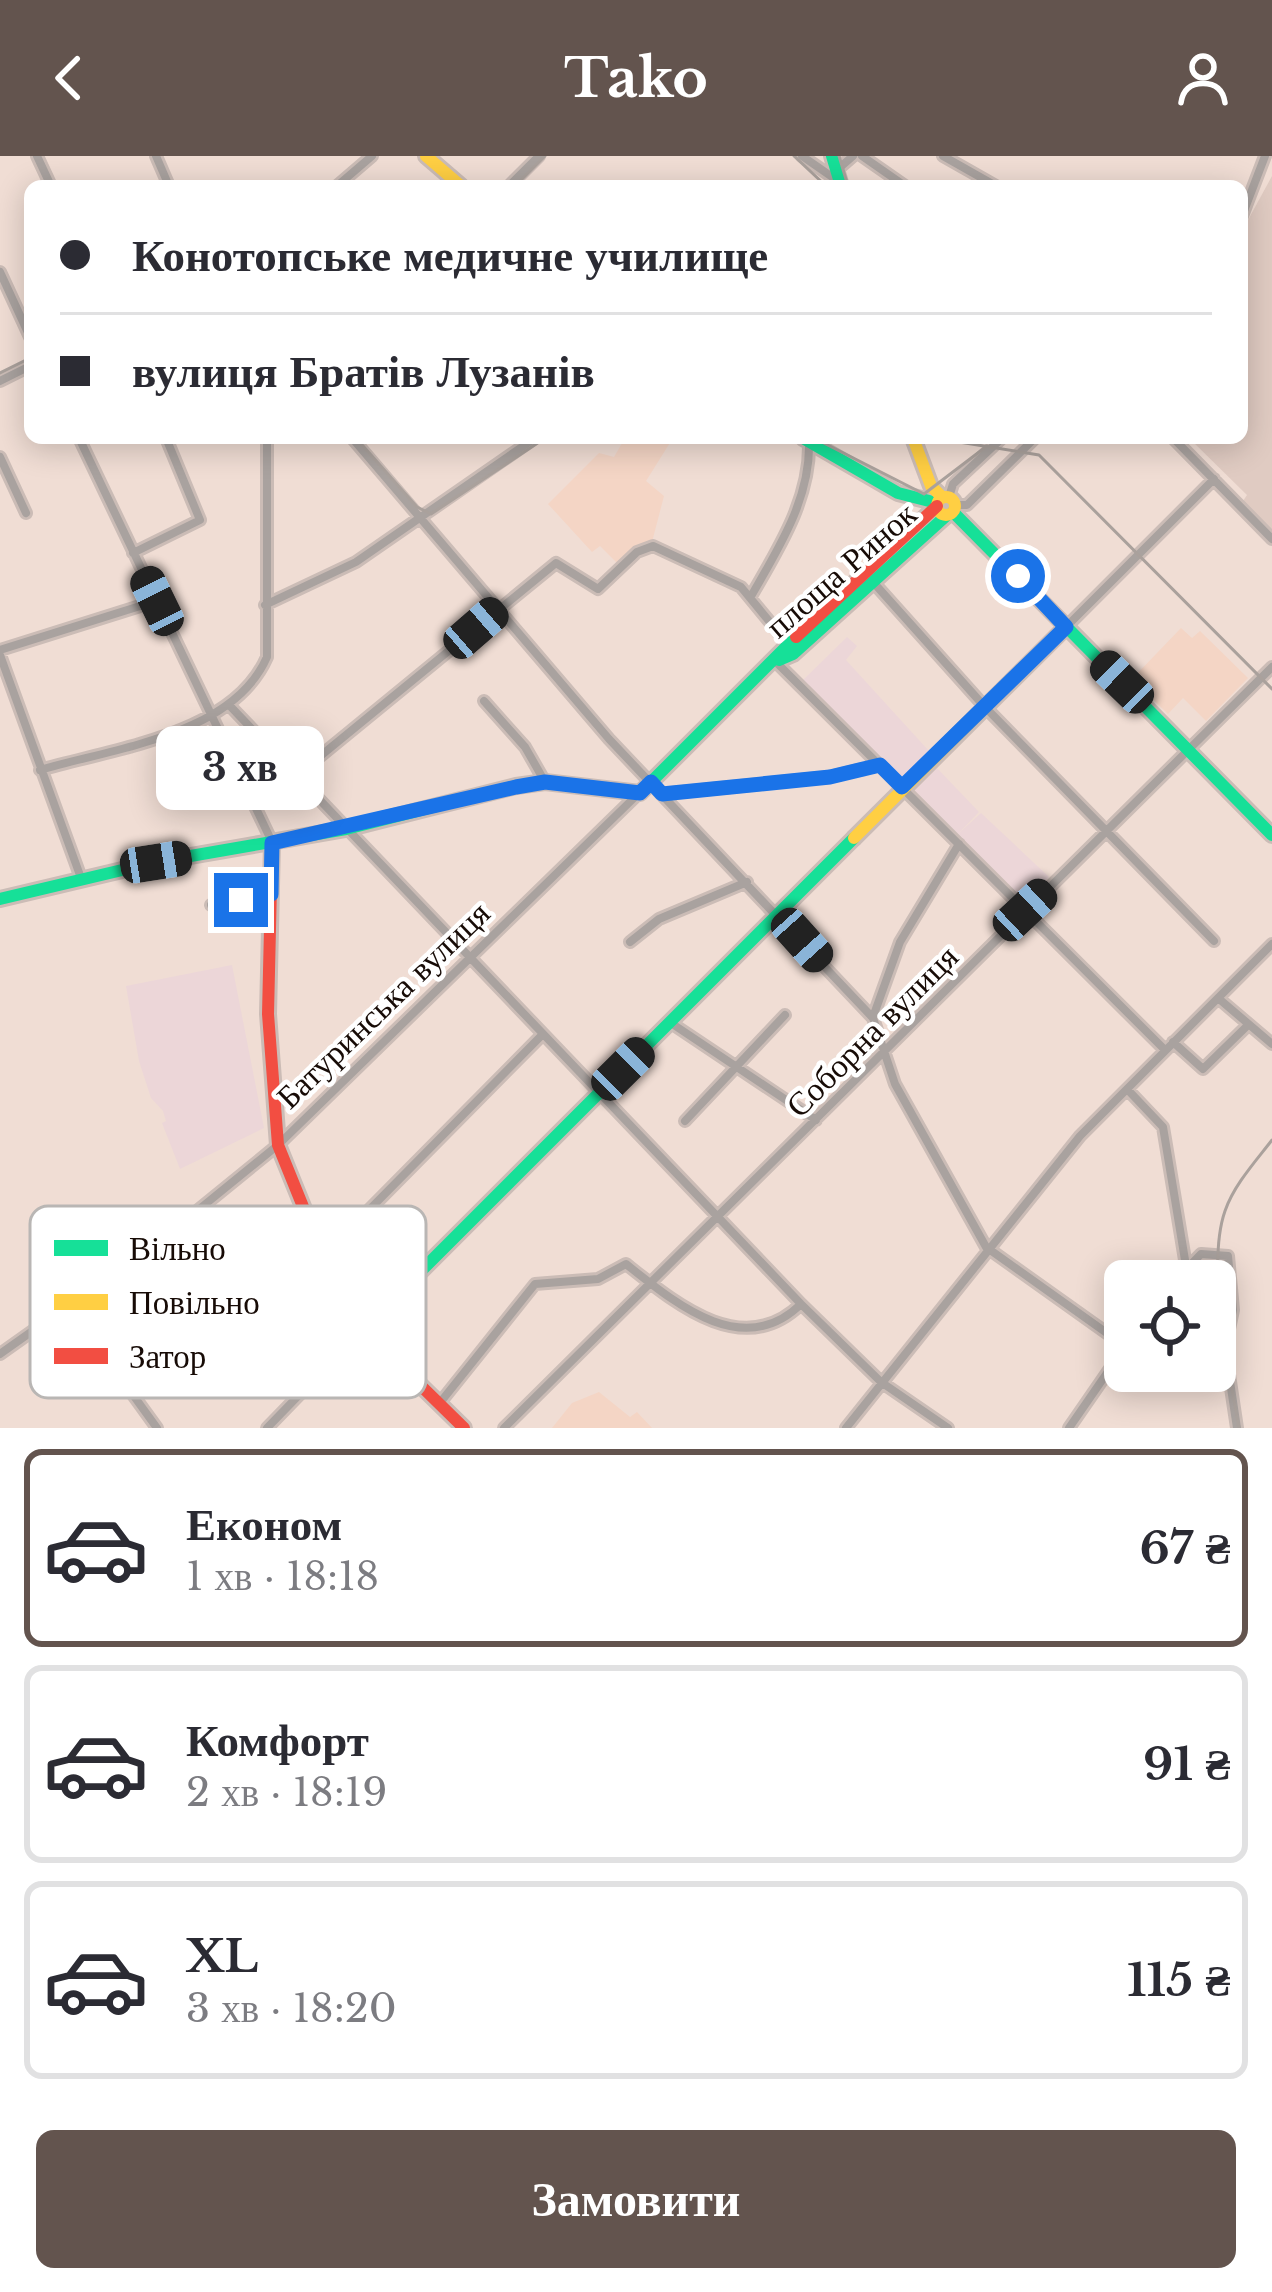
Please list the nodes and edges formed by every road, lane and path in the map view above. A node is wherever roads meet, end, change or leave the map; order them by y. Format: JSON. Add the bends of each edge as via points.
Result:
{"nodes":[{"id":1,"x":372,"y":156,"type":"edge"},
{"id":2,"x":426,"y":156,"type":"edge"},
{"id":3,"x":538,"y":156,"type":"edge"},
{"id":4,"x":802,"y":156,"type":"edge"},
{"id":5,"x":858,"y":156,"type":"edge"},
{"id":6,"x":944,"y":156,"type":"edge"},
{"id":7,"x":1265,"y":156,"type":"edge"},
{"id":8,"x":839,"y":176,"type":"edge"},
{"id":9,"x":345,"y":180,"type":"edge"},
{"id":10,"x":454,"y":180,"type":"edge"},
{"id":11,"x":515,"y":180,"type":"edge"},
{"id":12,"x":895,"y":180,"type":"edge"},
{"id":13,"x":986,"y":180,"type":"edge"},
{"id":14,"x":1248,"y":200,"type":"edge"},
{"id":15,"x":0,"y":272,"type":"edge"},
{"id":16,"x":24,"y":324,"type":"edge"},
{"id":17,"x":82,"y":444,"type":"edge"},
{"id":18,"x":168,"y":444,"type":"edge"},
{"id":19,"x":267,"y":444,"type":"edge"},
{"id":20,"x":357,"y":444,"type":"edge"},
{"id":21,"x":527,"y":444,"type":"edge"},
{"id":22,"x":806,"y":444,"type":"edge"},
{"id":23,"x":813,"y":444,"type":"edge"},
{"id":24,"x":915,"y":444,"type":"edge"},
{"id":25,"x":996,"y":444,"type":"edge"},
{"id":26,"x":1029,"y":444,"type":"edge"},
{"id":27,"x":1179,"y":444,"type":"edge"},
{"id":28,"x":0,"y":457,"type":"edge"},
{"id":29,"x":1214,"y":479,"type":"junction"},
{"id":30,"x":946,"y":505,"type":"junction"},
{"id":31,"x":26,"y":513,"type":"dead end"},
{"id":32,"x":423,"y":518,"type":"junction"},
{"id":33,"x":1272,"y":538,"type":"edge"},
{"id":34,"x":133,"y":553,"type":"junction"},
{"id":35,"x":872,"y":579,"type":"junction"},
{"id":36,"x":750,"y":598,"type":"junction"},
{"id":37,"x":157,"y":601,"type":"junction"},
{"id":38,"x":265,"y":605,"type":"junction"},
{"id":39,"x":499,"y":608,"type":"junction"},
{"id":40,"x":1066,"y":627,"type":"junction"},
{"id":41,"x":788,"y":644,"type":"junction"},
{"id":42,"x":0,"y":653,"type":"edge"},
{"id":43,"x":776,"y":662,"type":"junction"},
{"id":44,"x":1272,"y":667,"type":"edge"},
{"id":45,"x":484,"y":701,"type":"dead end"},
{"id":46,"x":231,"y":706,"type":"junction"},
{"id":47,"x":983,"y":706,"type":"junction"},
{"id":48,"x":213,"y":718,"type":"junction"},
{"id":49,"x":1191,"y":749,"type":"junction"},
{"id":50,"x":880,"y":765,"type":"junction"},
{"id":51,"x":40,"y":770,"type":"junction"},
{"id":52,"x":296,"y":776,"type":"junction"},
{"id":53,"x":545,"y":782,"type":"junction"},
{"id":54,"x":902,"y":787,"type":"junction"},
{"id":55,"x":645,"y":788,"type":"junction"},
{"id":56,"x":662,"y":794,"type":"junction"},
{"id":57,"x":346,"y":829,"type":"junction"},
{"id":58,"x":1106,"y":832,"type":"junction"},
{"id":59,"x":1272,"y":835,"type":"edge"},
{"id":60,"x":272,"y":843,"type":"junction"},
{"id":61,"x":959,"y":844,"type":"junction"},
{"id":62,"x":81,"y":878,"type":"junction"},
{"id":63,"x":747,"y":882,"type":"junction"},
{"id":64,"x":271,"y":894,"type":"junction"},
{"id":65,"x":0,"y":899,"type":"edge"},
{"id":66,"x":211,"y":905,"type":"dead end"},
{"id":67,"x":1025,"y":910,"type":"junction"},
{"id":68,"x":777,"y":912,"type":"junction"},
{"id":69,"x":1214,"y":941,"type":"dead end"},
{"id":70,"x":630,"y":942,"type":"dead end"},
{"id":71,"x":1272,"y":944,"type":"edge"},
{"id":72,"x":471,"y":958,"type":"junction"},
{"id":73,"x":1218,"y":998,"type":"junction"},
{"id":74,"x":785,"y":1015,"type":"dead end"},
{"id":75,"x":873,"y":1018,"type":"junction"},
{"id":76,"x":670,"y":1022,"type":"junction"},
{"id":77,"x":1246,"y":1027,"type":"junction"},
{"id":78,"x":542,"y":1035,"type":"junction"},
{"id":79,"x":1272,"y":1044,"type":"edge"},
{"id":80,"x":1169,"y":1046,"type":"junction"},
{"id":81,"x":886,"y":1050,"type":"junction"},
{"id":82,"x":734,"y":1069,"type":"junction"},
{"id":83,"x":1127,"y":1089,"type":"junction"},
{"id":84,"x":600,"y":1093,"type":"junction"},
{"id":85,"x":816,"y":1120,"type":"junction"},
{"id":86,"x":685,"y":1121,"type":"dead end"},
{"id":87,"x":278,"y":1145,"type":"junction"},
{"id":88,"x":204,"y":1206,"type":"edge"},
{"id":89,"x":303,"y":1206,"type":"edge"},
{"id":90,"x":373,"y":1206,"type":"edge"},
{"id":91,"x":715,"y":1216,"type":"junction"},
{"id":92,"x":986,"y":1247,"type":"junction"},
{"id":93,"x":1185,"y":1260,"type":"edge"},
{"id":94,"x":1194,"y":1260,"type":"edge"},
{"id":95,"x":1228,"y":1260,"type":"edge"},
{"id":96,"x":426,"y":1266,"type":"edge"},
{"id":97,"x":648,"y":1282,"type":"junction"},
{"id":98,"x":801,"y":1304,"type":"junction"},
{"id":99,"x":1104,"y":1331,"type":"edge"},
{"id":100,"x":30,"y":1332,"type":"edge"},
{"id":101,"x":0,"y":1354,"type":"edge"},
{"id":102,"x":1104,"y":1377,"type":"edge"},
{"id":103,"x":881,"y":1382,"type":"junction"},
{"id":104,"x":426,"y":1390,"type":"edge"},
{"id":105,"x":1232,"y":1392,"type":"edge"},
{"id":106,"x":135,"y":1398,"type":"edge"},
{"id":107,"x":296,"y":1398,"type":"edge"},
{"id":108,"x":440,"y":1404,"type":"junction"},
{"id":109,"x":851,"y":1426,"type":"edge"},
{"id":110,"x":157,"y":1428,"type":"edge"},
{"id":111,"x":267,"y":1428,"type":"edge"},
{"id":112,"x":464,"y":1428,"type":"edge"},
{"id":113,"x":504,"y":1428,"type":"edge"},
{"id":114,"x":948,"y":1428,"type":"edge"},
{"id":115,"x":1069,"y":1428,"type":"edge"},
{"id":116,"x":1237,"y":1428,"type":"edge"}],
"edges":[{"from":1,"to":9,"type":"street"},
{"from":2,"to":10,"type":"main road"},
{"from":3,"to":11,"type":"street"},
{"from":4,"to":8,"type":"street"},
{"from":5,"to":8,"type":"street"},
{"from":5,"to":12,"type":"street"},
{"from":6,"to":13,"type":"street"},
{"from":7,"to":14,"type":"street"},
{"from":15,"to":16,"type":"street"},
{"from":17,"to":34,"type":"street"},
{"from":18,"to":34,"type":"street","via":[[200,520]]},
{"from":19,"to":38,"type":"street"},
{"from":20,"to":32,"type":"street"},
{"from":21,"to":32,"type":"street"},
{"from":22,"to":36,"type":"street","via":[[810,475]]},
{"from":23,"to":30,"type":"main road","via":[[898,493]]},
{"from":24,"to":30,"type":"main road"},
{"from":25,"to":30,"type":"street","via":[[953,484]]},
{"from":26,"to":30,"type":"street","via":[[967,505]]},
{"from":27,"to":29,"type":"street"},
{"from":28,"to":31,"type":"street"},
{"from":29,"to":33,"type":"street"},
{"from":29,"to":40,"type":"street"},
{"from":30,"to":35,"type":"main road","name":"площа Ринок"},
{"from":30,"to":40,"type":"main road"},
{"from":30,"to":41,"type":"main road","name":"площа Ринок"},
{"from":32,"to":38,"type":"street","via":[[356,562]]},
{"from":32,"to":39,"type":"street"},
{"from":34,"to":37,"type":"street"},
{"from":35,"to":43,"type":"main road","name":"площа Ринок"},
{"from":35,"to":47,"type":"street"},
{"from":36,"to":39,"type":"street","via":[[653,547],[598,589],[556,563]]},
{"from":36,"to":41,"type":"street"},
{"from":37,"to":42,"type":"street"},
{"from":37,"to":48,"type":"street"},
{"from":38,"to":46,"type":"street","via":[[267,657]]},
{"from":39,"to":52,"type":"street"},
{"from":39,"to":55,"type":"street"},
{"from":40,"to":47,"type":"main road"},
{"from":40,"to":49,"type":"main road"},
{"from":41,"to":43,"type":"main road","name":"площа Ринок"},
{"from":42,"to":51,"type":"street"},
{"from":43,"to":50,"type":"street"},
{"from":43,"to":55,"type":"main road","name":"Батуринська вулиця"},
{"from":44,"to":49,"type":"street","name":"Соборна вулиця"},
{"from":45,"to":53,"type":"street"},
{"from":46,"to":48,"type":"street"},
{"from":46,"to":52,"type":"street"},
{"from":47,"to":54,"type":"main road"},
{"from":47,"to":58,"type":"street"},
{"from":48,"to":51,"type":"street"},
{"from":48,"to":60,"type":"street"},
{"from":49,"to":58,"type":"street","name":"Соборна вулиця"},
{"from":49,"to":59,"type":"main road"},
{"from":50,"to":54,"type":"street"},
{"from":50,"to":56,"type":"street"},
{"from":51,"to":62,"type":"street"},
{"from":52,"to":57,"type":"street"},
{"from":53,"to":55,"type":"main road"},
{"from":53,"to":57,"type":"main road"},
{"from":54,"to":61,"type":"street"},
{"from":54,"to":68,"type":"main road"},
{"from":55,"to":56,"type":"street"},
{"from":55,"to":72,"type":"street","name":"Батуринська вулиця"},
{"from":56,"to":63,"type":"street"},
{"from":57,"to":60,"type":"main road"},
{"from":57,"to":72,"type":"street"},
{"from":58,"to":67,"type":"street","name":"Соборна вулиця"},
{"from":58,"to":69,"type":"street"},
{"from":60,"to":62,"type":"main road"},
{"from":60,"to":64,"type":"main road"},
{"from":61,"to":67,"type":"street"},
{"from":61,"to":75,"type":"street","via":[[899,942]]},
{"from":62,"to":65,"type":"main road"},
{"from":63,"to":68,"type":"street"},
{"from":63,"to":70,"type":"street","via":[[659,919]]},
{"from":64,"to":66,"type":"street"},
{"from":64,"to":87,"type":"main road","via":[[268,1014]]},
{"from":67,"to":80,"type":"street"},
{"from":67,"to":81,"type":"street","name":"Соборна вулиця"},
{"from":68,"to":75,"type":"street"},
{"from":68,"to":76,"type":"main road"},
{"from":71,"to":73,"type":"street"},
{"from":72,"to":78,"type":"street"},
{"from":72,"to":87,"type":"street","name":"Батуринська вулиця"},
{"from":73,"to":77,"type":"street"},
{"from":73,"to":80,"type":"street"},
{"from":74,"to":82,"type":"street"},
{"from":75,"to":81,"type":"street"},
{"from":76,"to":82,"type":"street"},
{"from":76,"to":84,"type":"main road"},
{"from":77,"to":79,"type":"street"},
{"from":77,"to":80,"type":"street","via":[[1203,1069]]},
{"from":78,"to":84,"type":"street"},
{"from":78,"to":90,"type":"street"},
{"from":80,"to":83,"type":"street"},
{"from":81,"to":85,"type":"street","name":"Соборна вулиця"},
{"from":81,"to":92,"type":"street","via":[[895,1084]]},
{"from":82,"to":85,"type":"street"},
{"from":82,"to":86,"type":"street"},
{"from":83,"to":92,"type":"street"},
{"from":83,"to":93,"type":"street","via":[[1163,1127]]},
{"from":84,"to":91,"type":"street"},
{"from":84,"to":96,"type":"main road"},
{"from":85,"to":91,"type":"street","name":"Соборна вулиця"},
{"from":87,"to":88,"type":"street","name":"Батуринська вулиця"},
{"from":87,"to":89,"type":"main road"},
{"from":91,"to":97,"type":"street","name":"Соборна вулиця"},
{"from":91,"to":98,"type":"street"},
{"from":92,"to":99,"type":"street"},
{"from":92,"to":103,"type":"street"},
{"from":94,"to":95,"type":"street"},
{"from":97,"to":98,"type":"street","via":[[706,1322],[733,1326],[784,1320]]},
{"from":97,"to":108,"type":"street","via":[[626,1264],[598,1279],[536,1284]]},
{"from":97,"to":113,"type":"street","name":"Соборна вулиця"},
{"from":98,"to":103,"type":"street"},
{"from":100,"to":101,"type":"street","name":"Батуринська вулиця"},
{"from":102,"to":115,"type":"street"},
{"from":103,"to":109,"type":"street"},
{"from":103,"to":114,"type":"street"},
{"from":104,"to":108,"type":"main road"},
{"from":105,"to":116,"type":"street"},
{"from":106,"to":110,"type":"street"},
{"from":107,"to":111,"type":"street"},
{"from":108,"to":112,"type":"main road"}]}
